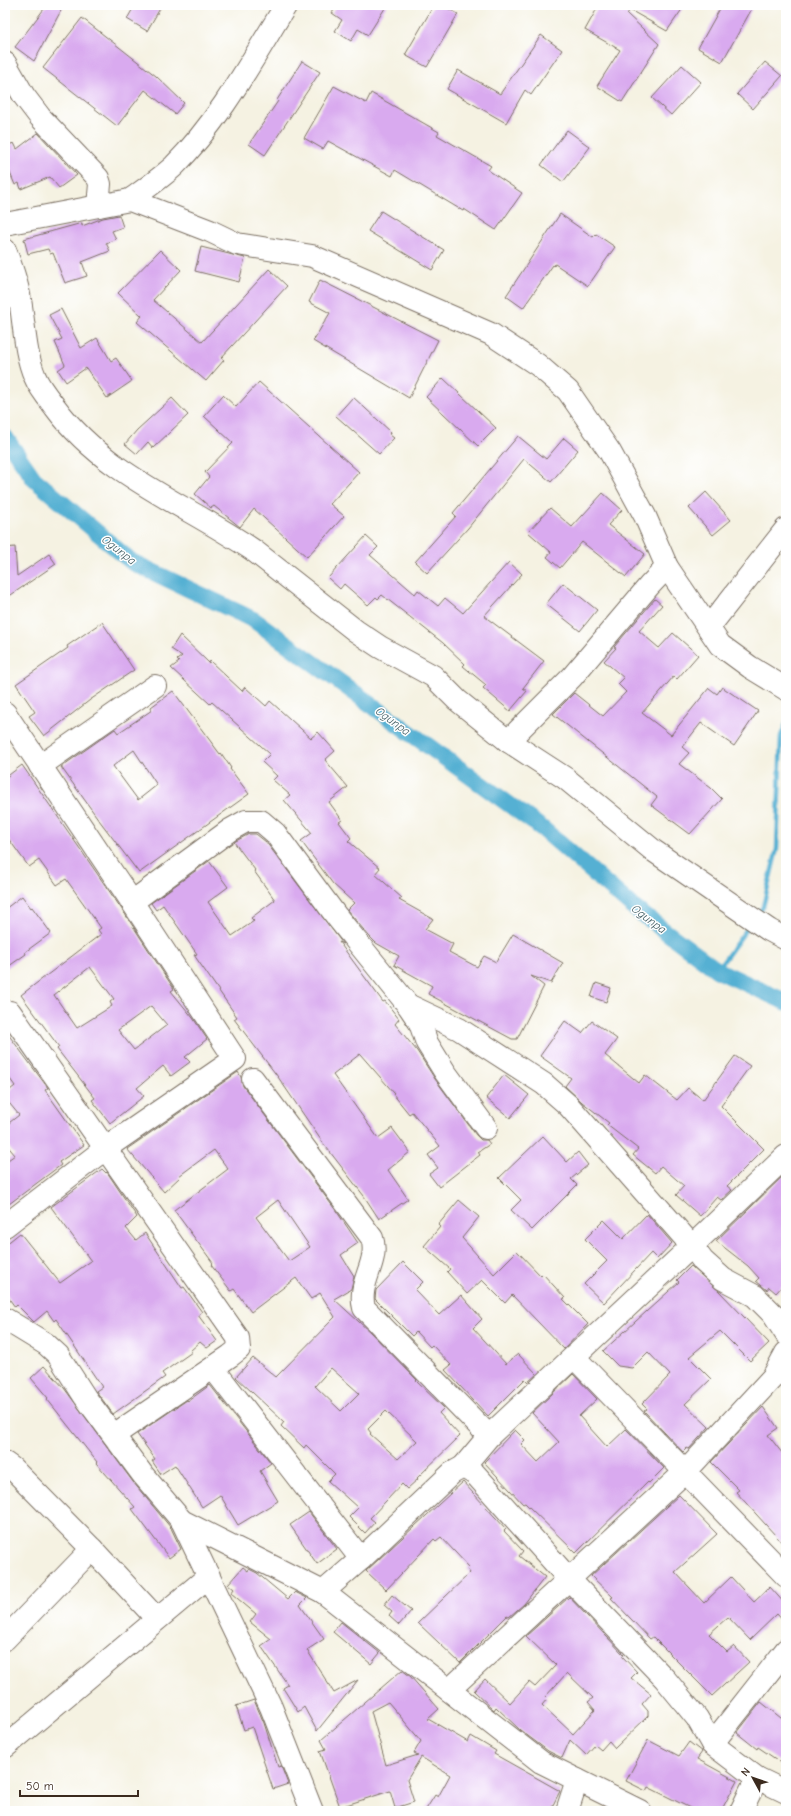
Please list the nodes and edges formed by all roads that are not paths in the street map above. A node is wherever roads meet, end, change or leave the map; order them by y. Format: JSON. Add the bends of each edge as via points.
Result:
{"nodes":[{"id":1,"x":286,"y":5,"type":"edge"},
{"id":2,"x":5,"y":63,"type":"edge"},
{"id":3,"x":130,"y":200,"type":"junction"},
{"id":4,"x":98,"y":206,"type":"junction"},
{"id":5,"x":5,"y":224,"type":"edge"},
{"id":6,"x":5,"y":250,"type":"edge"},
{"id":7,"x":786,"y":529,"type":"edge"},
{"id":8,"x":667,"y":567,"type":"junction"},
{"id":9,"x":709,"y":628,"type":"junction"},
{"id":10,"x":155,"y":686,"type":"dead end"},
{"id":11,"x":786,"y":689,"type":"edge"},
{"id":12,"x":5,"y":713,"type":"edge"},
{"id":13,"x":508,"y":741,"type":"junction"},
{"id":14,"x":40,"y":766,"type":"junction"},
{"id":15,"x":132,"y":902,"type":"junction"},
{"id":16,"x":786,"y":939,"type":"edge"},
{"id":17,"x":408,"y":1005,"type":"junction"},
{"id":18,"x":10,"y":1012,"type":"dead end"},
{"id":19,"x":253,"y":1079,"type":"dead end"},
{"id":20,"x":486,"y":1128,"type":"dead end"},
{"id":21,"x":106,"y":1148,"type":"junction"},
{"id":22,"x":786,"y":1156,"type":"edge"},
{"id":23,"x":5,"y":1226,"type":"edge"},
{"id":24,"x":692,"y":1246,"type":"junction"},
{"id":25,"x":5,"y":1319,"type":"edge"},
{"id":26,"x":785,"y":1329,"type":"edge"},
{"id":27,"x":786,"y":1353,"type":"edge"},
{"id":28,"x":574,"y":1356,"type":"junction"},
{"id":29,"x":213,"y":1368,"type":"junction"},
{"id":30,"x":114,"y":1435,"type":"junction"},
{"id":31,"x":489,"y":1436,"type":"junction"},
{"id":32,"x":5,"y":1464,"type":"edge"},
{"id":33,"x":463,"y":1467,"type":"junction"},
{"id":34,"x":686,"y":1472,"type":"junction"},
{"id":35,"x":182,"y":1521,"type":"junction"},
{"id":36,"x":92,"y":1549,"type":"junction"},
{"id":37,"x":361,"y":1559,"type":"junction"},
{"id":38,"x":209,"y":1576,"type":"junction"},
{"id":39,"x":786,"y":1576,"type":"edge"},
{"id":40,"x":569,"y":1579,"type":"junction"},
{"id":41,"x":323,"y":1592,"type":"junction"},
{"id":42,"x":156,"y":1619,"type":"junction"},
{"id":43,"x":5,"y":1639,"type":"edge"},
{"id":44,"x":786,"y":1650,"type":"edge"},
{"id":45,"x":449,"y":1690,"type":"junction"},
{"id":46,"x":712,"y":1744,"type":"junction"},
{"id":47,"x":5,"y":1747,"type":"edge"},
{"id":48,"x":757,"y":1778,"type":"junction"},
{"id":49,"x":577,"y":1780,"type":"junction"},
{"id":50,"x":786,"y":1792,"type":"edge"},
{"id":51,"x":312,"y":1811,"type":"edge"},
{"id":52,"x":567,"y":1811,"type":"edge"},
{"id":53,"x":640,"y":1811,"type":"edge"},
{"id":54,"x":741,"y":1811,"type":"edge"}],
"edges":[{"from":1,"to":3,"type":"street","via":[[233,93],[198,138],[174,166]]},
{"from":2,"to":4,"type":"street","via":[[24,96],[40,117],[98,178]]},
{"from":3,"to":4,"type":"street"},
{"from":3,"to":8,"type":"street","via":[[237,244],[312,256],[491,334],[510,345],[538,365],[568,392],[613,458],[645,516]]},
{"from":4,"to":5,"type":"street"},
{"from":6,"to":13,"type":"street","via":[[18,291],[28,358],[35,379],[64,419],[84,439],[134,479],[236,538],[356,631],[433,676],[457,700]]},
{"from":7,"to":9,"type":"street"},
{"from":8,"to":9,"type":"street"},
{"from":8,"to":13,"type":"street","via":[[572,677]]},
{"from":9,"to":11,"type":"street","via":[[720,645]]},
{"from":10,"to":14,"type":"street"},
{"from":12,"to":14,"type":"street"},
{"from":13,"to":16,"type":"street","via":[[565,778],[654,851]]},
{"from":14,"to":15,"type":"street"},
{"from":15,"to":17,"type":"street","via":[[230,830],[246,821],[260,821],[275,833],[337,917]]},
{"from":15,"to":21,"type":"street","via":[[235,1059]]},
{"from":17,"to":20,"type":"street","via":[[420,1022],[427,1043],[445,1072]]},
{"from":17,"to":24,"type":"street","via":[[459,1030],[544,1084],[568,1106]]},
{"from":18,"to":21,"type":"street"},
{"from":19,"to":31,"type":"street","via":[[372,1238],[375,1247],[364,1283],[364,1308]]},
{"from":21,"to":23,"type":"street"},
{"from":21,"to":29,"type":"street","via":[[238,1338],[239,1349]]},
{"from":22,"to":24,"type":"street"},
{"from":24,"to":26,"type":"street","via":[[703,1261],[723,1279],[755,1296]]},
{"from":24,"to":28,"type":"street"},
{"from":25,"to":30,"type":"street","via":[[46,1344],[58,1355]]},
{"from":27,"to":34,"type":"street","via":[[773,1377]]},
{"from":28,"to":31,"type":"street"},
{"from":28,"to":34,"type":"street"},
{"from":29,"to":30,"type":"street"},
{"from":29,"to":37,"type":"street"},
{"from":30,"to":35,"type":"street","via":[[143,1475]]},
{"from":31,"to":33,"type":"street"},
{"from":32,"to":36,"type":"street","via":[[12,1468]]},
{"from":33,"to":37,"type":"street","via":[[452,1473]]},
{"from":33,"to":40,"type":"street","via":[[475,1474]]},
{"from":34,"to":39,"type":"street"},
{"from":34,"to":40,"type":"street"},
{"from":35,"to":38,"type":"street"},
{"from":35,"to":41,"type":"street"},
{"from":36,"to":42,"type":"street"},
{"from":36,"to":43,"type":"street"},
{"from":37,"to":41,"type":"street"},
{"from":38,"to":42,"type":"street"},
{"from":38,"to":51,"type":"street","via":[[271,1707]]},
{"from":40,"to":45,"type":"street"},
{"from":40,"to":46,"type":"street","via":[[665,1679],[697,1718]]},
{"from":41,"to":45,"type":"street"},
{"from":42,"to":47,"type":"street"},
{"from":44,"to":46,"type":"street"},
{"from":45,"to":49,"type":"street","via":[[541,1762]]},
{"from":46,"to":48,"type":"street"},
{"from":48,"to":50,"type":"street"},
{"from":48,"to":54,"type":"street"},
{"from":49,"to":52,"type":"street"},
{"from":49,"to":53,"type":"street"}]}
